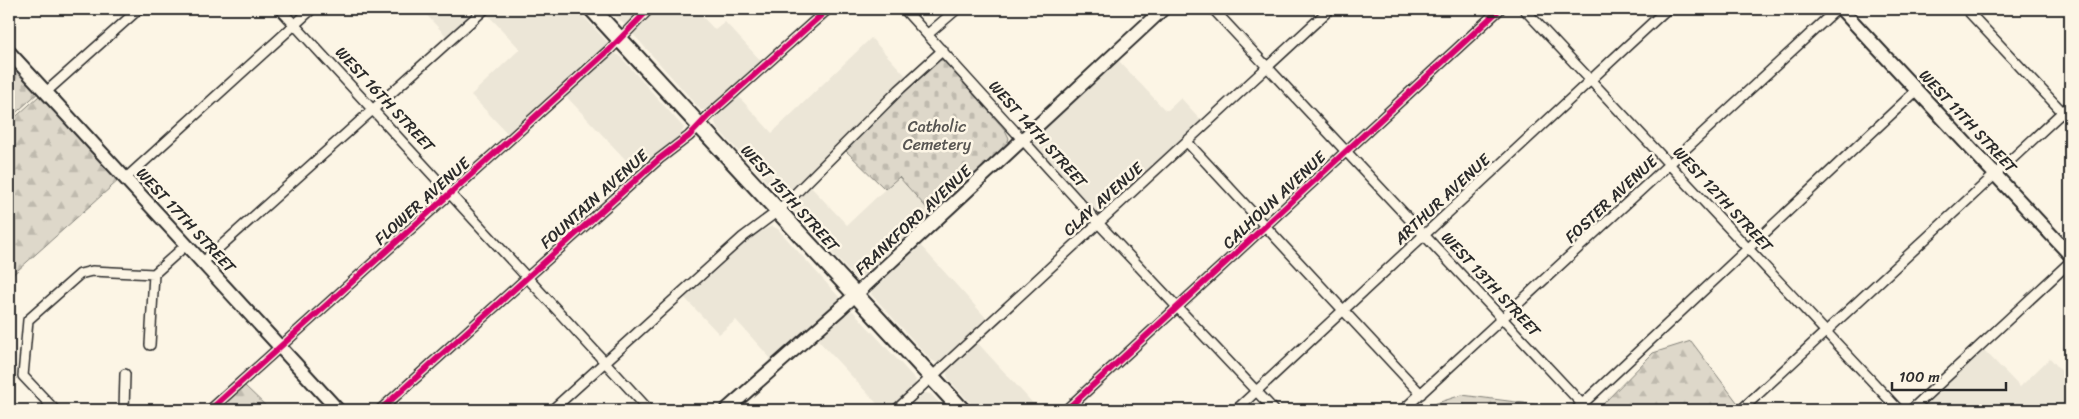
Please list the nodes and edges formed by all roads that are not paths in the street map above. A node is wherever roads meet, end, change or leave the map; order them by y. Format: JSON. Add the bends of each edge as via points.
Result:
{"nodes":[{"id":1,"x":139,"y":9,"type":"edge"},
{"id":2,"x":280,"y":9,"type":"edge"},
{"id":3,"x":312,"y":9,"type":"edge"},
{"id":4,"x":485,"y":9,"type":"edge"},
{"id":5,"x":592,"y":9,"type":"edge"},
{"id":6,"x":649,"y":9,"type":"edge"},
{"id":7,"x":828,"y":9,"type":"edge"},
{"id":8,"x":904,"y":9,"type":"edge"},
{"id":9,"x":957,"y":9,"type":"edge"},
{"id":10,"x":1163,"y":9,"type":"edge"},
{"id":11,"x":1213,"y":9,"type":"edge"},
{"id":12,"x":1330,"y":9,"type":"edge"},
{"id":13,"x":1500,"y":9,"type":"edge"},
{"id":14,"x":1524,"y":9,"type":"edge"},
{"id":15,"x":1667,"y":9,"type":"edge"},
{"id":16,"x":1836,"y":9,"type":"edge"},
{"id":17,"x":1841,"y":9,"type":"edge"},
{"id":18,"x":1966,"y":9,"type":"edge"},
{"id":19,"x":295,"y":24,"type":"junction"},
{"id":20,"x":928,"y":34,"type":"junction"},
{"id":21,"x":620,"y":38,"type":"junction"},
{"id":22,"x":943,"y":50,"type":"junction"},
{"id":23,"x":9,"y":52,"type":"edge"},
{"id":24,"x":1267,"y":66,"type":"junction"},
{"id":25,"x":1590,"y":80,"type":"junction"},
{"id":26,"x":1917,"y":90,"type":"junction"},
{"id":27,"x":46,"y":92,"type":"junction"},
{"id":28,"x":2070,"y":105,"type":"edge"},
{"id":29,"x":374,"y":110,"type":"junction"},
{"id":30,"x":2063,"y":112,"type":"junction"},
{"id":31,"x":2070,"y":120,"type":"edge"},
{"id":32,"x":699,"y":125,"type":"junction"},
{"id":33,"x":1022,"y":140,"type":"junction"},
{"id":34,"x":1187,"y":142,"type":"junction"},
{"id":35,"x":1347,"y":152,"type":"junction"},
{"id":36,"x":1670,"y":165,"type":"junction"},
{"id":37,"x":1995,"y":175,"type":"junction"},
{"id":38,"x":126,"y":179,"type":"junction"},
{"id":39,"x":450,"y":193,"type":"junction"},
{"id":40,"x":778,"y":211,"type":"junction"},
{"id":41,"x":1099,"y":224,"type":"junction"},
{"id":42,"x":1266,"y":227,"type":"junction"},
{"id":43,"x":1425,"y":235,"type":"junction"},
{"id":44,"x":186,"y":245,"type":"junction"},
{"id":45,"x":1749,"y":248,"type":"junction"},
{"id":46,"x":2070,"y":256,"type":"edge"},
{"id":47,"x":203,"y":262,"type":"junction"},
{"id":48,"x":2070,"y":262,"type":"edge"},
{"id":49,"x":154,"y":274,"type":"junction"},
{"id":50,"x":528,"y":278,"type":"junction"},
{"id":51,"x":855,"y":296,"type":"junction"},
{"id":52,"x":1179,"y":307,"type":"junction"},
{"id":53,"x":1344,"y":311,"type":"junction"},
{"id":54,"x":1502,"y":319,"type":"junction"},
{"id":55,"x":1826,"y":331,"type":"junction"},
{"id":56,"x":150,"y":345,"type":"dead end"},
{"id":57,"x":281,"y":347,"type":"junction"},
{"id":58,"x":605,"y":362,"type":"junction"},
{"id":59,"x":125,"y":374,"type":"dead end"},
{"id":60,"x":932,"y":377,"type":"junction"},
{"id":61,"x":1256,"y":391,"type":"junction"},
{"id":62,"x":1421,"y":394,"type":"junction"},
{"id":63,"x":1579,"y":407,"type":"edge"},
{"id":64,"x":55,"y":410,"type":"edge"},
{"id":65,"x":124,"y":410,"type":"edge"},
{"id":66,"x":210,"y":410,"type":"edge"},
{"id":67,"x":338,"y":410,"type":"edge"},
{"id":68,"x":380,"y":410,"type":"edge"},
{"id":69,"x":552,"y":410,"type":"edge"},
{"id":70,"x":649,"y":410,"type":"edge"},
{"id":71,"x":726,"y":410,"type":"edge"},
{"id":72,"x":896,"y":410,"type":"edge"},
{"id":73,"x":962,"y":410,"type":"edge"},
{"id":74,"x":1066,"y":410,"type":"edge"},
{"id":75,"x":1236,"y":410,"type":"edge"},
{"id":76,"x":1274,"y":410,"type":"edge"},
{"id":77,"x":1403,"y":410,"type":"edge"},
{"id":78,"x":1741,"y":410,"type":"edge"},
{"id":79,"x":1899,"y":410,"type":"edge"},
{"id":80,"x":1911,"y":410,"type":"edge"}],
"edges":[{"from":1,"to":27,"type":"street"},
{"from":2,"to":19,"type":"street","name":"WEST 16TH STREET"},
{"from":3,"to":19,"type":"street"},
{"from":4,"to":29,"type":"street"},
{"from":5,"to":21,"type":"highway","name":"WEST 15TH STREET"},
{"from":6,"to":21,"type":"street","name":"FLOWER AVENUE"},
{"from":7,"to":32,"type":"street","name":"FOUNTAIN AVENUE"},
{"from":8,"to":20,"type":"street","name":"WEST 14TH STREET"},
{"from":9,"to":20,"type":"street"},
{"from":10,"to":33,"type":"main road","name":"FRANKFORD AVENUE"},
{"from":11,"to":24,"type":"street","name":"WEST 13TH STREET"},
{"from":12,"to":24,"type":"street","name":"CLAY AVENUE"},
{"from":13,"to":35,"type":"street","name":"CALHOUN AVENUE"},
{"from":14,"to":25,"type":"street","name":"WEST 12TH STREET"},
{"from":15,"to":25,"type":"street","name":"ARTHUR AVENUE"},
{"from":16,"to":36,"type":"street","name":"FOSTER AVENUE"},
{"from":17,"to":26,"type":"main road","name":"WEST 11TH STREET"},
{"from":18,"to":30,"type":"street"},
{"from":19,"to":29,"type":"street","name":"WEST 16TH STREET"},
{"from":19,"to":38,"type":"street"},
{"from":20,"to":22,"type":"street","name":"WEST 14TH STREET"},
{"from":21,"to":32,"type":"highway","name":"WEST 15TH STREET"},
{"from":21,"to":39,"type":"street","name":"FLOWER AVENUE"},
{"from":22,"to":33,"type":"street","name":"WEST 14TH STREET"},
{"from":22,"to":40,"type":"street"},
{"from":23,"to":27,"type":"main road","name":"WEST 17TH STREET"},
{"from":24,"to":34,"type":"street","name":"CLAY AVENUE"},
{"from":24,"to":35,"type":"street","name":"WEST 13TH STREET"},
{"from":25,"to":36,"type":"street","name":"WEST 12TH STREET"},
{"from":25,"to":43,"type":"street","name":"ARTHUR AVENUE"},
{"from":26,"to":37,"type":"main road","name":"WEST 11TH STREET"},
{"from":26,"to":45,"type":"street"},
{"from":27,"to":38,"type":"main road","name":"WEST 17TH STREET"},
{"from":28,"to":30,"type":"street"},
{"from":29,"to":39,"type":"street","name":"WEST 16TH STREET"},
{"from":29,"to":47,"type":"street"},
{"from":30,"to":31,"type":"street"},
{"from":30,"to":37,"type":"street"},
{"from":32,"to":40,"type":"highway","name":"WEST 15TH STREET"},
{"from":32,"to":50,"type":"street","name":"FOUNTAIN AVENUE"},
{"from":33,"to":41,"type":"street","name":"WEST 14TH STREET"},
{"from":33,"to":51,"type":"main road","name":"FRANKFORD AVENUE"},
{"from":34,"to":41,"type":"street","name":"CLAY AVENUE"},
{"from":34,"to":42,"type":"street"},
{"from":35,"to":42,"type":"street","name":"CALHOUN AVENUE"},
{"from":35,"to":43,"type":"street","name":"WEST 13TH STREET"},
{"from":36,"to":45,"type":"street","name":"WEST 12TH STREET"},
{"from":36,"to":54,"type":"street","name":"FOSTER AVENUE"},
{"from":37,"to":46,"type":"main road","name":"WEST 11TH STREET"},
{"from":37,"to":55,"type":"street"},
{"from":38,"to":44,"type":"main road","name":"WEST 17TH STREET"},
{"from":39,"to":50,"type":"street","name":"WEST 16TH STREET"},
{"from":39,"to":57,"type":"street","name":"FLOWER AVENUE"},
{"from":40,"to":51,"type":"highway","name":"WEST 15TH STREET"},
{"from":40,"to":58,"type":"street","via":[[743,236]]},
{"from":41,"to":52,"type":"street","name":"WEST 14TH STREET"},
{"from":41,"to":60,"type":"street","name":"CLAY AVENUE"},
{"from":42,"to":52,"type":"street","name":"CALHOUN AVENUE"},
{"from":42,"to":53,"type":"street"},
{"from":43,"to":53,"type":"street","name":"ARTHUR AVENUE"},
{"from":43,"to":54,"type":"street","name":"WEST 13TH STREET"},
{"from":44,"to":47,"type":"main road","name":"WEST 17TH STREET"},
{"from":44,"to":49,"type":"street"},
{"from":45,"to":55,"type":"street","name":"WEST 12TH STREET"},
{"from":45,"to":63,"type":"street"},
{"from":47,"to":57,"type":"main road","name":"WEST 17TH STREET"},
{"from":48,"to":80,"type":"street"},
{"from":49,"to":56,"type":"street"},
{"from":49,"to":64,"type":"street","via":[[80,274],[28,320],[23,376]]},
{"from":50,"to":58,"type":"street","name":"WEST 16TH STREET"},
{"from":50,"to":68,"type":"street","name":"FOUNTAIN AVENUE"},
{"from":51,"to":60,"type":"highway","name":"WEST 15TH STREET"},
{"from":51,"to":71,"type":"main road","name":"FRANKFORD AVENUE"},
{"from":52,"to":61,"type":"street","name":"WEST 14TH STREET"},
{"from":52,"to":74,"type":"street","name":"CALHOUN AVENUE"},
{"from":53,"to":61,"type":"street","name":"ARTHUR AVENUE"},
{"from":53,"to":62,"type":"street"},
{"from":54,"to":62,"type":"street","name":"FOSTER AVENUE"},
{"from":54,"to":63,"type":"street","name":"WEST 13TH STREET"},
{"from":55,"to":78,"type":"street"},
{"from":55,"to":79,"type":"street","name":"WEST 12TH STREET"},
{"from":57,"to":66,"type":"street","name":"FLOWER AVENUE"},
{"from":57,"to":67,"type":"main road","name":"WEST 17TH STREET"},
{"from":58,"to":69,"type":"street"},
{"from":58,"to":70,"type":"street","name":"WEST 16TH STREET"},
{"from":59,"to":65,"type":"street"},
{"from":60,"to":72,"type":"street","name":"CLAY AVENUE"},
{"from":60,"to":73,"type":"highway","name":"WEST 15TH STREET"},
{"from":61,"to":75,"type":"street","name":"ARTHUR AVENUE"},
{"from":61,"to":76,"type":"street","name":"WEST 14TH STREET"},
{"from":62,"to":77,"type":"street","name":"FOSTER AVENUE"}]}
